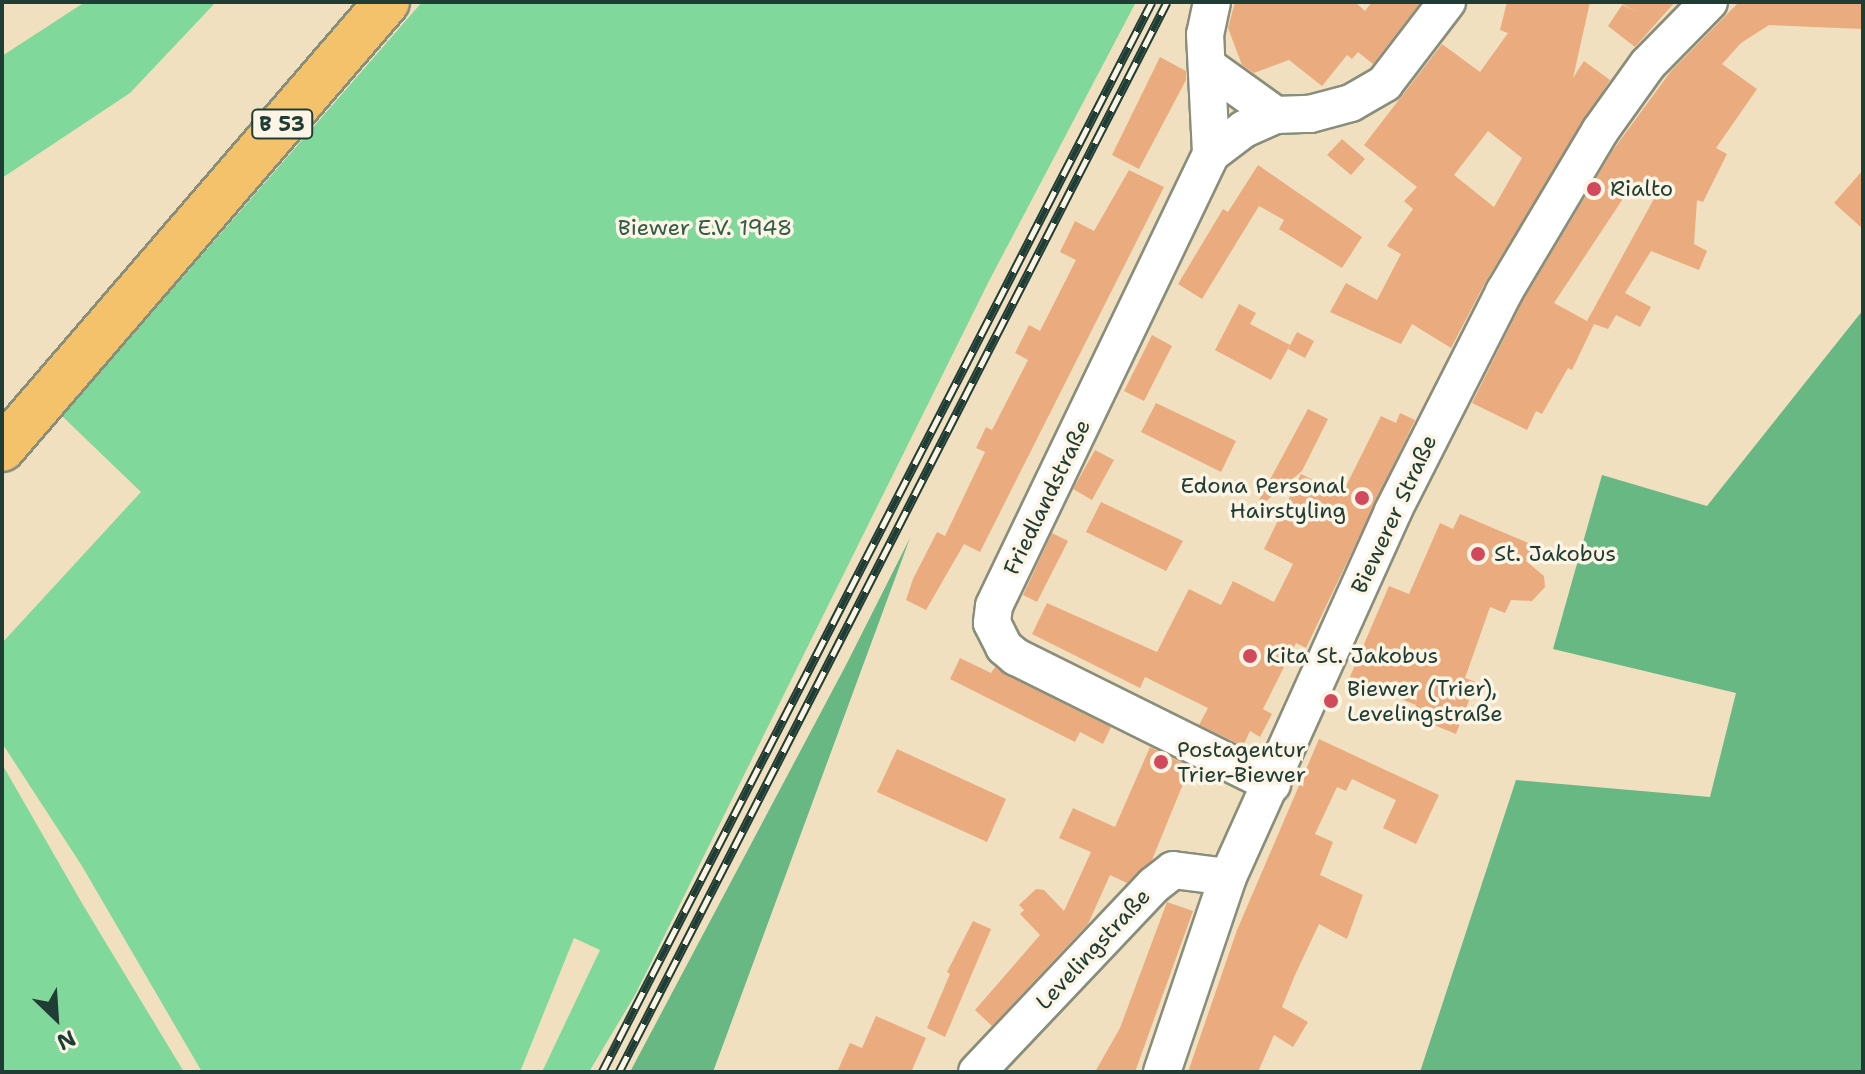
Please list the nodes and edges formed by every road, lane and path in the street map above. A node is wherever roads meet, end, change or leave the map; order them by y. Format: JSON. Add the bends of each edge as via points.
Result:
{"nodes":[{"id":1,"x":387,"y":2,"type":"edge"},
{"id":2,"x":1212,"y":2,"type":"edge"},
{"id":3,"x":1447,"y":2,"type":"edge"},
{"id":4,"x":1709,"y":2,"type":"edge"},
{"id":5,"x":1210,"y":68,"type":"junction"},
{"id":6,"x":1276,"y":115,"type":"junction"},
{"id":7,"x":1211,"y":154,"type":"junction"},
{"id":8,"x":2,"y":449,"type":"edge"},
{"id":9,"x":1272,"y":784,"type":"junction"},
{"id":10,"x":1228,"y":877,"type":"junction"},
{"id":11,"x":977,"y":1072,"type":"edge"},
{"id":12,"x":1162,"y":1072,"type":"edge"}],
"edges":[{"from":1,"to":8,"type":"main road","number":"B 53"},
{"from":2,"to":5,"type":"street","name":"Friedlandstraße","via":[[1205,34]]},
{"from":3,"to":6,"type":"street","via":[[1385,83],[1351,103],[1310,114]]},
{"from":4,"to":9,"type":"street","name":"Biewerer Straße","via":[[1648,64],[1600,131],[1504,292],[1393,511]]},
{"from":5,"to":6,"type":"street"},
{"from":5,"to":7,"type":"street","name":"Friedlandstraße"},
{"from":6,"to":7,"type":"street","via":[[1244,129]]},
{"from":7,"to":9,"type":"street","name":"Friedlandstraße","via":[[994,606],[992,623],[1004,647],[1016,657]]},
{"from":9,"to":10,"type":"street","name":"Biewerer Straße"},
{"from":10,"to":11,"type":"street","name":"Levelingstraße","via":[[1173,870]]},
{"from":10,"to":12,"type":"street","name":"Biewerer Straße"}]}
